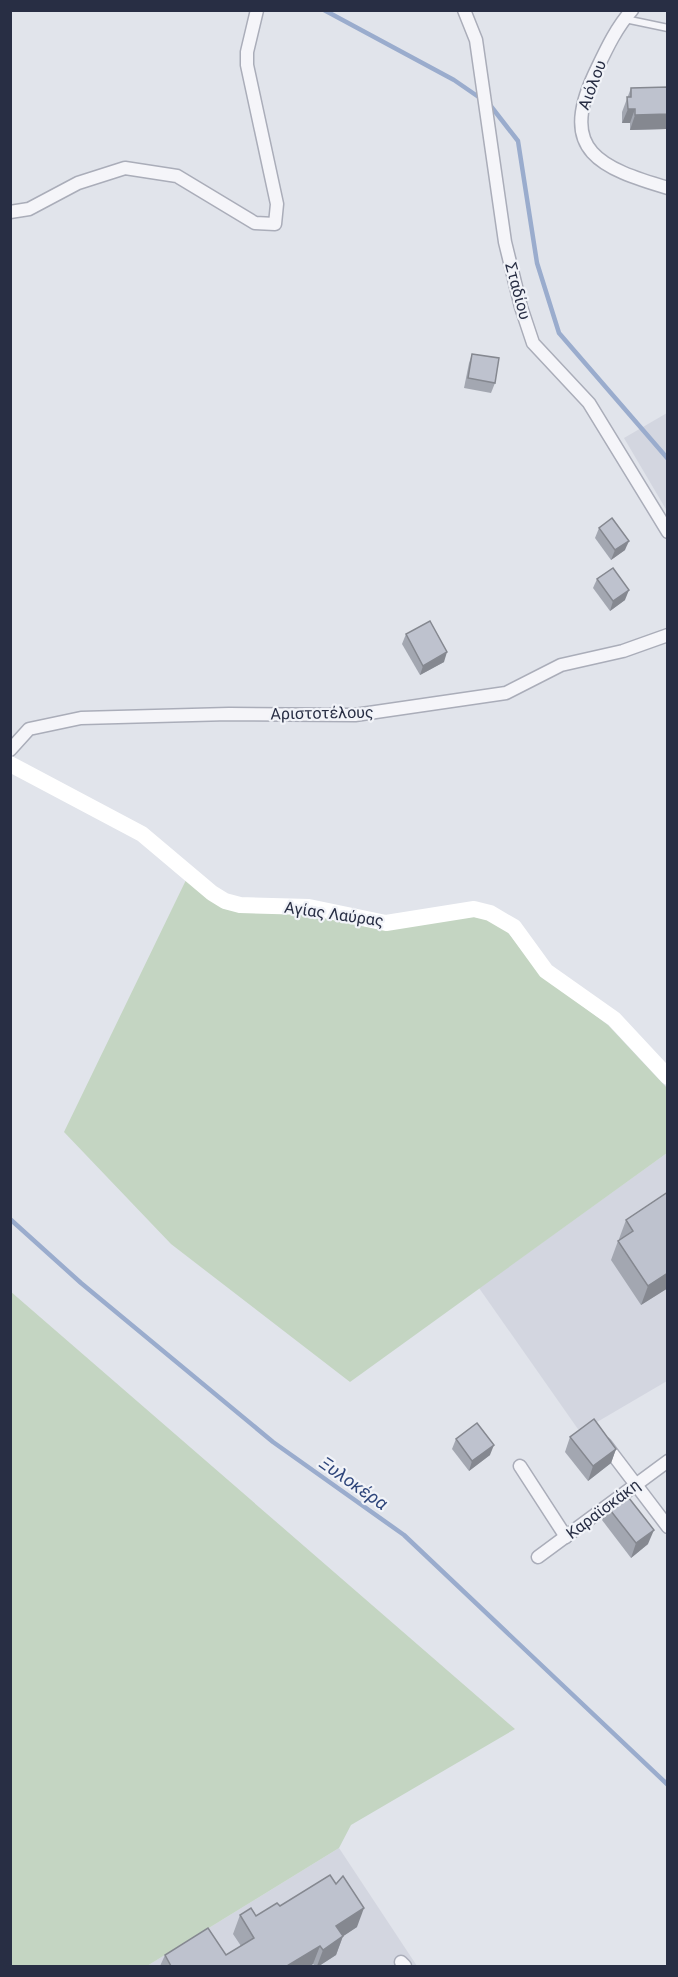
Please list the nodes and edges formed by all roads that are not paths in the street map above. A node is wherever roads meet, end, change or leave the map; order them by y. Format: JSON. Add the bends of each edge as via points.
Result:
{"nodes":[{"id":1,"x":257,"y":10,"type":"edge"},
{"id":2,"x":464,"y":10,"type":"edge"},
{"id":3,"x":628,"y":15,"type":"edge"},
{"id":4,"x":668,"y":28,"type":"edge"},
{"id":5,"x":668,"y":188,"type":"edge"},
{"id":6,"x":10,"y":212,"type":"edge"},
{"id":7,"x":668,"y":532,"type":"edge"},
{"id":8,"x":668,"y":634,"type":"edge"},
{"id":9,"x":10,"y":750,"type":"edge"},
{"id":10,"x":10,"y":764,"type":"edge"},
{"id":11,"x":668,"y":1077,"type":"edge"},
{"id":12,"x":600,"y":1437,"type":"edge"},
{"id":13,"x":668,"y":1461,"type":"edge"},
{"id":14,"x":520,"y":1466,"type":"dead end"},
{"id":15,"x":635,"y":1485,"type":"junction"},
{"id":16,"x":668,"y":1527,"type":"edge"},
{"id":17,"x":566,"y":1537,"type":"junction"},
{"id":18,"x":538,"y":1557,"type":"dead end"}],
"edges":[{"from":1,"to":6,"type":"street","via":[[246,52],[247,65],[277,204],[275,224],[255,223],[177,176],[125,168],[78,183],[29,209]]},
{"from":2,"to":7,"type":"street","name":"Σταδίου","via":[[476,40],[505,242],[533,343],[589,403]]},
{"from":3,"to":4,"type":"lane"},
{"from":3,"to":5,"type":"street","name":"Αιόλου","via":[[584,97],[580,131],[607,165]]},
{"from":8,"to":9,"type":"street","name":"Αριστοτέλους","via":[[623,651],[561,664],[506,693],[355,715],[81,718],[28,729]]},
{"from":10,"to":11,"type":"street","name":"Αγίας Λαύρας","via":[[142,834],[225,901],[309,907],[386,923],[474,909],[490,913],[514,927],[546,971],[614,1019]]},
{"from":12,"to":15,"type":"street"},
{"from":13,"to":15,"type":"street","name":"Καραϊσκάκη"},
{"from":14,"to":17,"type":"street"},
{"from":15,"to":16,"type":"street"},
{"from":15,"to":17,"type":"street","name":"Καραϊσκάκη"},
{"from":17,"to":18,"type":"street","name":"Καραϊσκάκη"}]}
